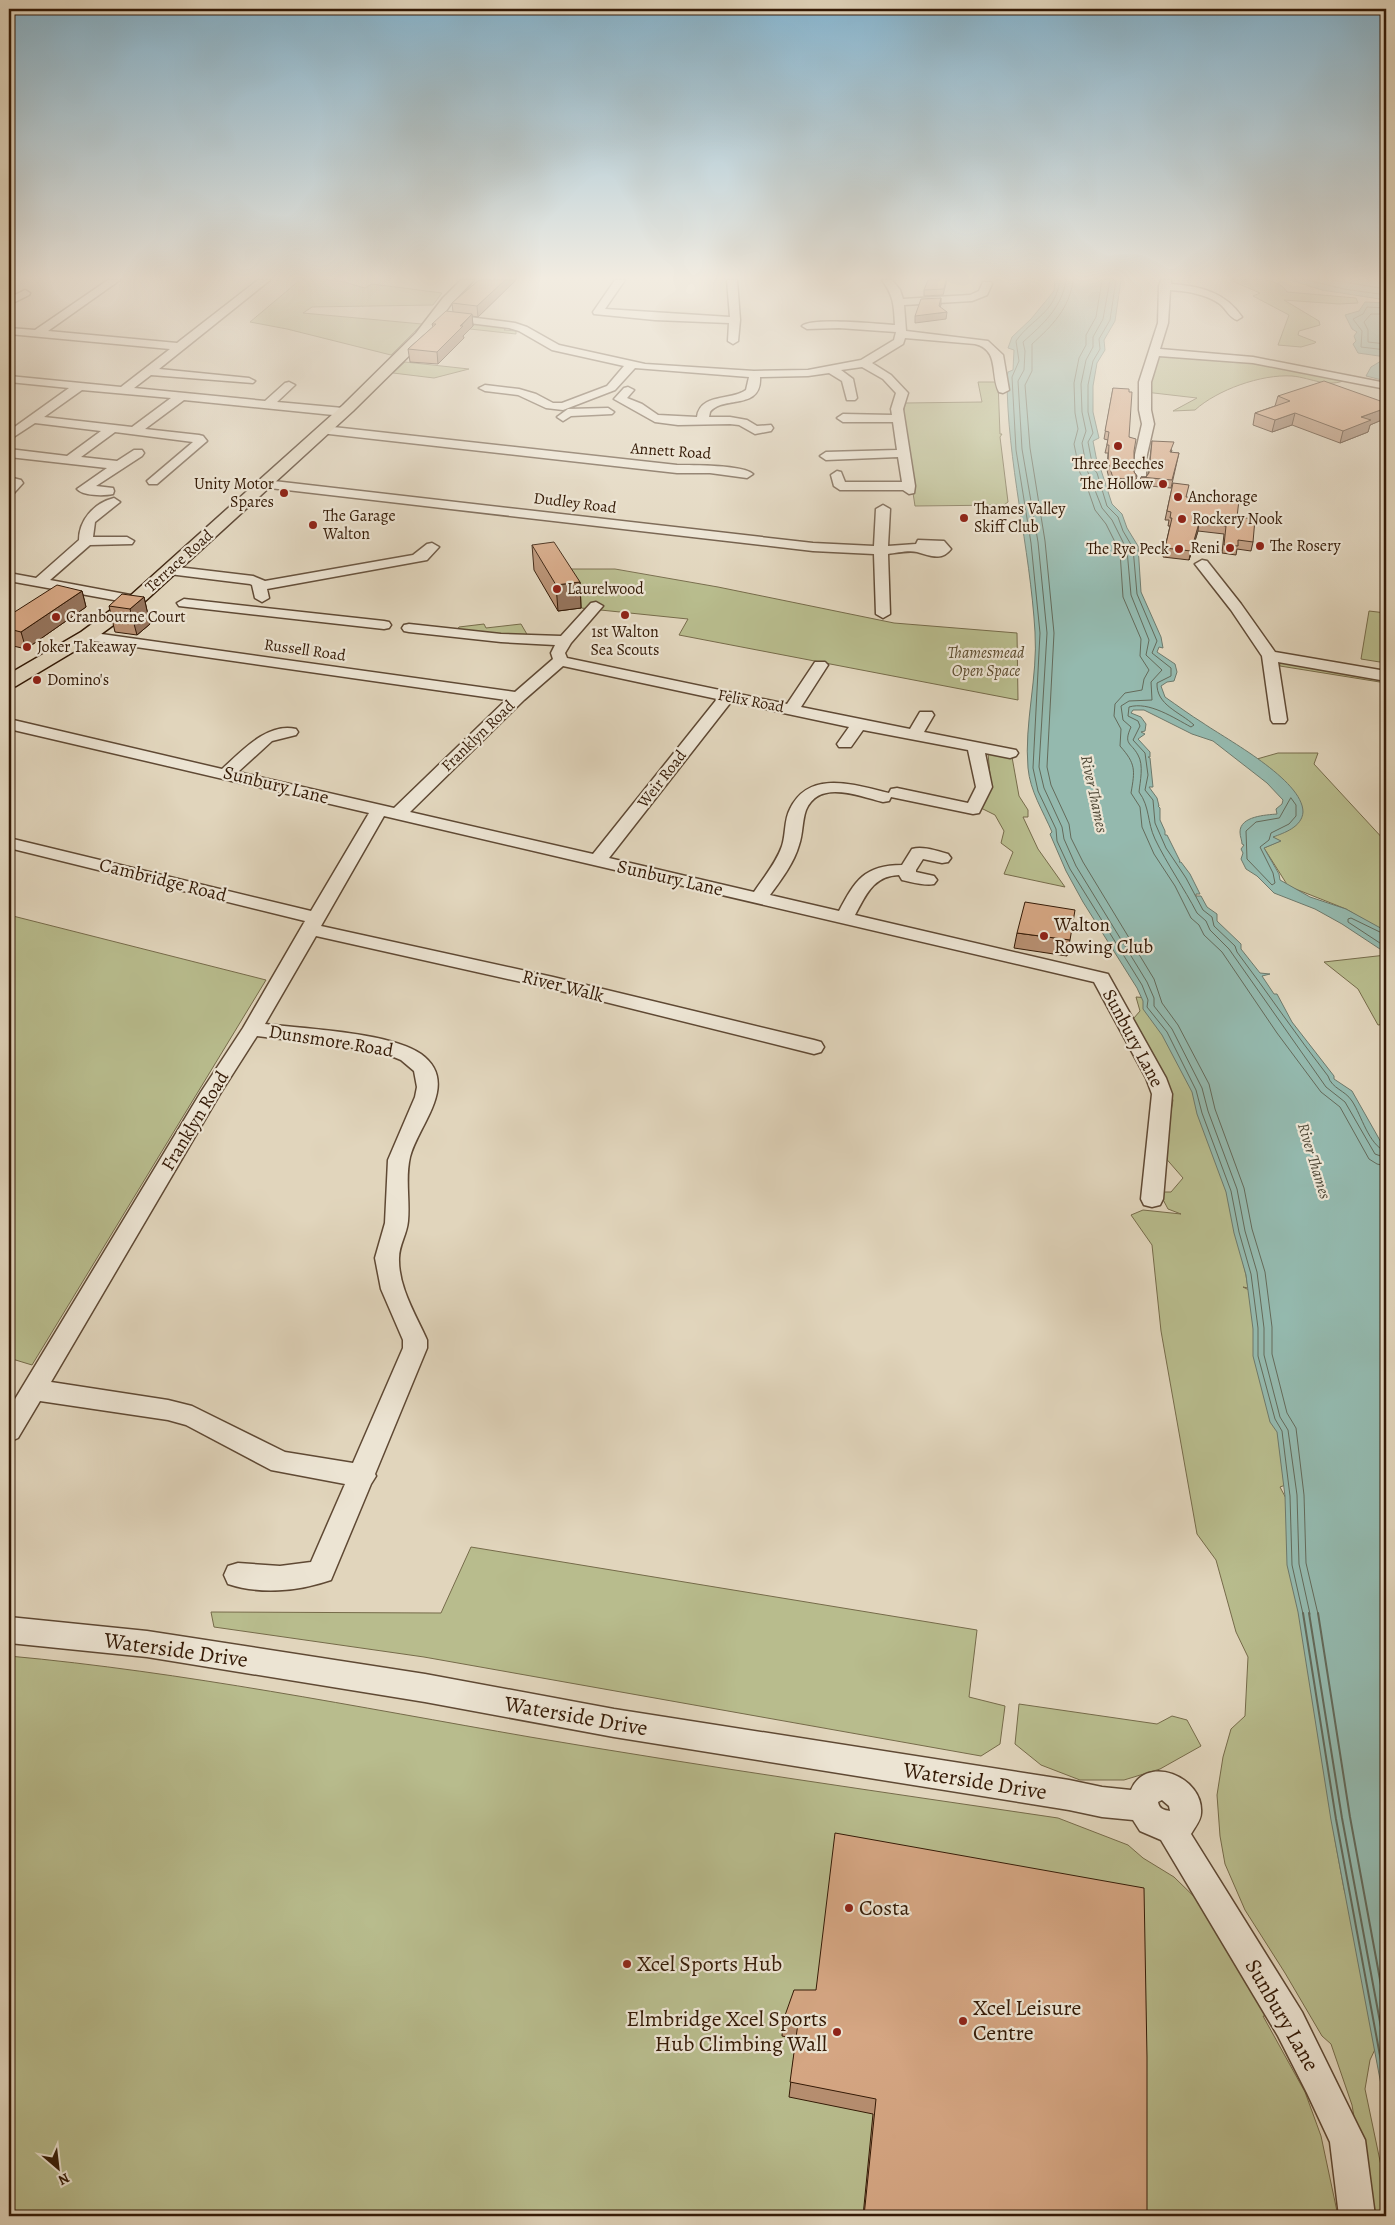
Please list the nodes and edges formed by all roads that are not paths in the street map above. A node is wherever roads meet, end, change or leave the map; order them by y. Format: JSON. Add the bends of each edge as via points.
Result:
{"nodes":[{"id":1,"x":58,"y":384,"type":"edge"},
{"id":2,"x":132,"y":384,"type":"edge"},
{"id":3,"x":372,"y":384,"type":"edge"},
{"id":4,"x":614,"y":384,"type":"edge"},
{"id":5,"x":754,"y":384,"type":"edge"},
{"id":6,"x":848,"y":384,"type":"edge"},
{"id":7,"x":895,"y":384,"type":"edge"},
{"id":8,"x":1002,"y":384,"type":"edge"},
{"id":9,"x":1145,"y":384,"type":"edge"},
{"id":10,"x":289,"y":385,"type":"dead end"},
{"id":11,"x":80,"y":386,"type":"junction"},
{"id":12,"x":485,"y":388,"type":"dead end"},
{"id":13,"x":124,"y":390,"type":"junction"},
{"id":14,"x":628,"y":390,"type":"dead end"},
{"id":15,"x":1003,"y":390,"type":"dead end"},
{"id":16,"x":182,"y":396,"type":"junction"},
{"id":17,"x":851,"y":398,"type":"dead end"},
{"id":18,"x":620,"y":399,"type":"junction"},
{"id":19,"x":268,"y":404,"type":"junction"},
{"id":20,"x":343,"y":412,"type":"junction"},
{"id":21,"x":608,"y":412,"type":"dead end"},
{"id":22,"x":592,"y":413,"type":"junction"},
{"id":23,"x":655,"y":418,"type":"junction"},
{"id":24,"x":838,"y":418,"type":"dead end"},
{"id":25,"x":33,"y":419,"type":"junction"},
{"id":26,"x":898,"y":419,"type":"junction"},
{"id":27,"x":562,"y":420,"type":"dead end"},
{"id":28,"x":703,"y":421,"type":"junction"},
{"id":29,"x":644,"y":423,"type":"dead end"},
{"id":30,"x":113,"y":428,"type":"junction"},
{"id":31,"x":136,"y":430,"type":"junction"},
{"id":32,"x":324,"y":430,"type":"junction"},
{"id":33,"x":758,"y":431,"type":"dead end"},
{"id":34,"x":9,"y":436,"type":"edge"},
{"id":35,"x":9,"y":453,"type":"edge"},
{"id":36,"x":138,"y":453,"type":"dead end"},
{"id":37,"x":833,"y":453,"type":"dead end"},
{"id":38,"x":903,"y":453,"type":"junction"},
{"id":39,"x":70,"y":459,"type":"junction"},
{"id":40,"x":118,"y":465,"type":"junction"},
{"id":41,"x":747,"y":474,"type":"dead end"},
{"id":42,"x":837,"y":475,"type":"dead end"},
{"id":43,"x":9,"y":480,"type":"edge"},
{"id":44,"x":1140,"y":480,"type":"edge"},
{"id":45,"x":153,"y":481,"type":"dead end"},
{"id":46,"x":265,"y":484,"type":"junction"},
{"id":47,"x":9,"y":490,"type":"edge"},
{"id":48,"x":9,"y":496,"type":"edge"},
{"id":49,"x":9,"y":500,"type":"edge"},
{"id":50,"x":110,"y":501,"type":"junction"},
{"id":51,"x":92,"y":507,"type":"dead end"},
{"id":52,"x":883,"y":509,"type":"dead end"},
{"id":53,"x":86,"y":541,"type":"junction"},
{"id":54,"x":131,"y":541,"type":"dead end"},
{"id":55,"x":432,"y":547,"type":"dead end"},
{"id":56,"x":920,"y":548,"type":"dead end"},
{"id":57,"x":882,"y":550,"type":"junction"},
{"id":58,"x":76,"y":552,"type":"junction"},
{"id":59,"x":94,"y":554,"type":"dead end"},
{"id":60,"x":1202,"y":564,"type":"dead end"},
{"id":61,"x":169,"y":570,"type":"junction"},
{"id":62,"x":9,"y":577,"type":"edge"},
{"id":63,"x":38,"y":583,"type":"junction"},
{"id":64,"x":260,"y":586,"type":"junction"},
{"id":65,"x":136,"y":600,"type":"junction"},
{"id":66,"x":184,"y":603,"type":"dead end"},
{"id":67,"x":596,"y":606,"type":"dead end"},
{"id":68,"x":265,"y":613,"type":"junction"},
{"id":69,"x":883,"y":614,"type":"dead end"},
{"id":70,"x":384,"y":625,"type":"dead end"},
{"id":71,"x":409,"y":628,"type":"dead end"},
{"id":72,"x":88,"y":636,"type":"junction"},
{"id":73,"x":565,"y":641,"type":"junction"},
{"id":74,"x":1270,"y":656,"type":"junction"},
{"id":75,"x":561,"y":661,"type":"junction"},
{"id":76,"x":820,"y":665,"type":"dead end"},
{"id":77,"x":1386,"y":676,"type":"edge"},
{"id":78,"x":9,"y":682,"type":"edge"},
{"id":79,"x":518,"y":697,"type":"junction"},
{"id":80,"x":727,"y":697,"type":"junction"},
{"id":81,"x":791,"y":710,"type":"junction"},
{"id":82,"x":926,"y":715,"type":"dead end"},
{"id":83,"x":1279,"y":720,"type":"dead end"},
{"id":84,"x":9,"y":724,"type":"edge"},
{"id":85,"x":859,"y":724,"type":"junction"},
{"id":86,"x":290,"y":732,"type":"dead end"},
{"id":87,"x":914,"y":735,"type":"junction"},
{"id":88,"x":845,"y":744,"type":"dead end"},
{"id":89,"x":976,"y":748,"type":"junction"},
{"id":90,"x":1010,"y":753,"type":"dead end"},
{"id":91,"x":227,"y":773,"type":"junction"},
{"id":92,"x":388,"y":813,"type":"junction"},
{"id":93,"x":9,"y":843,"type":"edge"},
{"id":94,"x":942,"y":858,"type":"dead end"},
{"id":95,"x":597,"y":861,"type":"junction"},
{"id":96,"x":907,"y":870,"type":"junction"},
{"id":97,"x":928,"y":880,"type":"dead end"},
{"id":98,"x":758,"y":899,"type":"junction"},
{"id":99,"x":844,"y":919,"type":"junction"},
{"id":100,"x":314,"y":923,"type":"junction"},
{"id":101,"x":252,"y":1030,"type":"junction"},
{"id":102,"x":814,"y":1047,"type":"dead end"},
{"id":103,"x":1152,"y":1199,"type":"dead end"},
{"id":104,"x":34,"y":1390,"type":"junction"},
{"id":105,"x":9,"y":1431,"type":"edge"},
{"id":106,"x":363,"y":1476,"type":"junction"},
{"id":107,"x":238,"y":1575,"type":"dead end"},
{"id":108,"x":9,"y":1630,"type":"edge"},
{"id":109,"x":1171,"y":1828,"type":"joint"},
{"id":110,"x":1357,"y":2216,"type":"edge"}],
"edges":[{"from":1,"to":11,"type":"street"},
{"from":2,"to":13,"type":"street"},
{"from":3,"to":20,"type":"main road","name":"Terrace Road"},
{"from":4,"to":12,"type":"street","via":[[611,388],[563,407],[550,406],[524,394]]},
{"from":5,"to":28,"type":"street","via":[[749,393],[740,398],[708,406]]},
{"from":6,"to":17,"type":"street"},
{"from":7,"to":26,"type":"street","via":[[902,393],[897,409]]},
{"from":8,"to":15,"type":"street"},
{"from":9,"to":44,"type":"street","via":[[1148,424],[1140,459]]},
{"from":10,"to":19,"type":"street"},
{"from":11,"to":13,"type":"street"},
{"from":11,"to":25,"type":"street"},
{"from":13,"to":16,"type":"street"},
{"from":14,"to":18,"type":"street"},
{"from":16,"to":19,"type":"street"},
{"from":16,"to":31,"type":"street"},
{"from":18,"to":22,"type":"street","via":[[596,404]]},
{"from":18,"to":23,"type":"street"},
{"from":19,"to":20,"type":"street"},
{"from":20,"to":32,"type":"main road","name":"Terrace Road"},
{"from":21,"to":22,"type":"street"},
{"from":22,"to":27,"type":"street","via":[[568,413]]},
{"from":23,"to":28,"type":"street"},
{"from":23,"to":29,"type":"street"},
{"from":24,"to":26,"type":"street"},
{"from":25,"to":30,"type":"street"},
{"from":25,"to":34,"type":"street"},
{"from":26,"to":38,"type":"street"},
{"from":28,"to":33,"type":"street","via":[[740,422]]},
{"from":30,"to":31,"type":"street"},
{"from":30,"to":39,"type":"street"},
{"from":31,"to":45,"type":"street","via":[[195,437],[201,441]]},
{"from":32,"to":41,"type":"street","name":"Annett Road","via":[[677,470],[710,469]]},
{"from":32,"to":46,"type":"main road","name":"Terrace Road"},
{"from":35,"to":39,"type":"street"},
{"from":36,"to":40,"type":"street"},
{"from":37,"to":38,"type":"street"},
{"from":38,"to":42,"type":"street","via":[[909,488],[840,486]]},
{"from":39,"to":40,"type":"street"},
{"from":40,"to":50,"type":"street","via":[[83,489]]},
{"from":43,"to":47,"type":"street","via":[[17,483]]},
{"from":46,"to":57,"type":"street","name":"Dudley Road","via":[[711,537]]},
{"from":46,"to":61,"type":"main road","name":"Terrace Road"},
{"from":48,"to":49,"type":"street","via":[[13,496]]},
{"from":50,"to":51,"type":"street"},
{"from":50,"to":53,"type":"street","via":[[89,519],[85,529]]},
{"from":52,"to":57,"type":"street"},
{"from":53,"to":54,"type":"street"},
{"from":53,"to":58,"type":"street"},
{"from":55,"to":64,"type":"street","via":[[416,559]]},
{"from":56,"to":57,"type":"street","name":"Dudley Road"},
{"from":57,"to":69,"type":"street"},
{"from":58,"to":59,"type":"street"},
{"from":58,"to":63,"type":"street"},
{"from":60,"to":74,"type":"street"},
{"from":61,"to":64,"type":"street","via":[[248,578]]},
{"from":61,"to":65,"type":"main road","name":"Terrace Road"},
{"from":62,"to":63,"type":"street"},
{"from":63,"to":65,"type":"street"},
{"from":64,"to":68,"type":"street"},
{"from":65,"to":72,"type":"main road","name":"Terrace Road"},
{"from":66,"to":68,"type":"street"},
{"from":67,"to":73,"type":"street"},
{"from":68,"to":70,"type":"street"},
{"from":71,"to":73,"type":"street"},
{"from":72,"to":78,"type":"main road","name":"Terrace Road"},
{"from":72,"to":79,"type":"street","name":"Russell Road"},
{"from":73,"to":75,"type":"street","via":[[558,654]]},
{"from":74,"to":77,"type":"street"},
{"from":74,"to":83,"type":"street"},
{"from":75,"to":79,"type":"street","name":"Franklyn Road","via":[[553,664]]},
{"from":75,"to":80,"type":"street","name":"Felix Road"},
{"from":76,"to":81,"type":"street"},
{"from":79,"to":92,"type":"street","name":"Franklyn Road"},
{"from":80,"to":81,"type":"street","name":"Felix Road"},
{"from":80,"to":95,"type":"street","name":"Weir Road"},
{"from":81,"to":85,"type":"street","name":"Felix Road"},
{"from":82,"to":87,"type":"street"},
{"from":84,"to":91,"type":"street","name":"Sunbury Lane"},
{"from":85,"to":87,"type":"street","name":"Felix Road"},
{"from":85,"to":88,"type":"street"},
{"from":86,"to":91,"type":"street","via":[[266,738]]},
{"from":87,"to":89,"type":"street","name":"Felix Road"},
{"from":89,"to":90,"type":"street","name":"Felix Road"},
{"from":89,"to":98,"type":"street","via":[[984,787],[973,809],[833,786],[814,790],[801,803],[788,850]]},
{"from":91,"to":92,"type":"street","name":"Sunbury Lane"},
{"from":92,"to":95,"type":"street","name":"Sunbury Lane"},
{"from":92,"to":100,"type":"street","name":"Franklyn Road"},
{"from":93,"to":100,"type":"street","name":"Cambridge Road"},
{"from":94,"to":96,"type":"street","via":[[918,853]]},
{"from":95,"to":98,"type":"street","name":"Sunbury Lane"},
{"from":96,"to":97,"type":"street","via":[[908,876]]},
{"from":96,"to":99,"type":"street","via":[[883,871],[868,879]]},
{"from":98,"to":99,"type":"street","name":"Sunbury Lane"},
{"from":99,"to":103,"type":"street","name":"Sunbury Lane","via":[[1101,978],[1162,1094]]},
{"from":100,"to":101,"type":"street","name":"Franklyn Road"},
{"from":100,"to":102,"type":"street","name":"River Walk"},
{"from":101,"to":104,"type":"street","name":"Franklyn Road","via":[[211,1092]]},
{"from":101,"to":106,"type":"street","name":"Dunsmore Road","via":[[381,1045],[400,1051],[416,1062],[426,1075],[424,1105],[399,1156],[397,1224],[386,1257],[392,1285],[415,1340],[415,1348]]},
{"from":104,"to":105,"type":"street","name":"Franklyn Road"},
{"from":104,"to":106,"type":"street","via":[[192,1416],[280,1462]]},
{"from":106,"to":107,"type":"street","name":"Dunsmore Road","via":[[322,1571],[284,1579]]},
{"from":108,"to":109,"type":"street","name":"Waterside Drive","via":[[148,1644],[424,1688],[774,1750],[1142,1806],[1156,1825]]},
{"from":109,"to":110,"type":"street","name":"Sunbury Lane","via":[[1290,2024],[1327,2098],[1346,2140]]}]}
